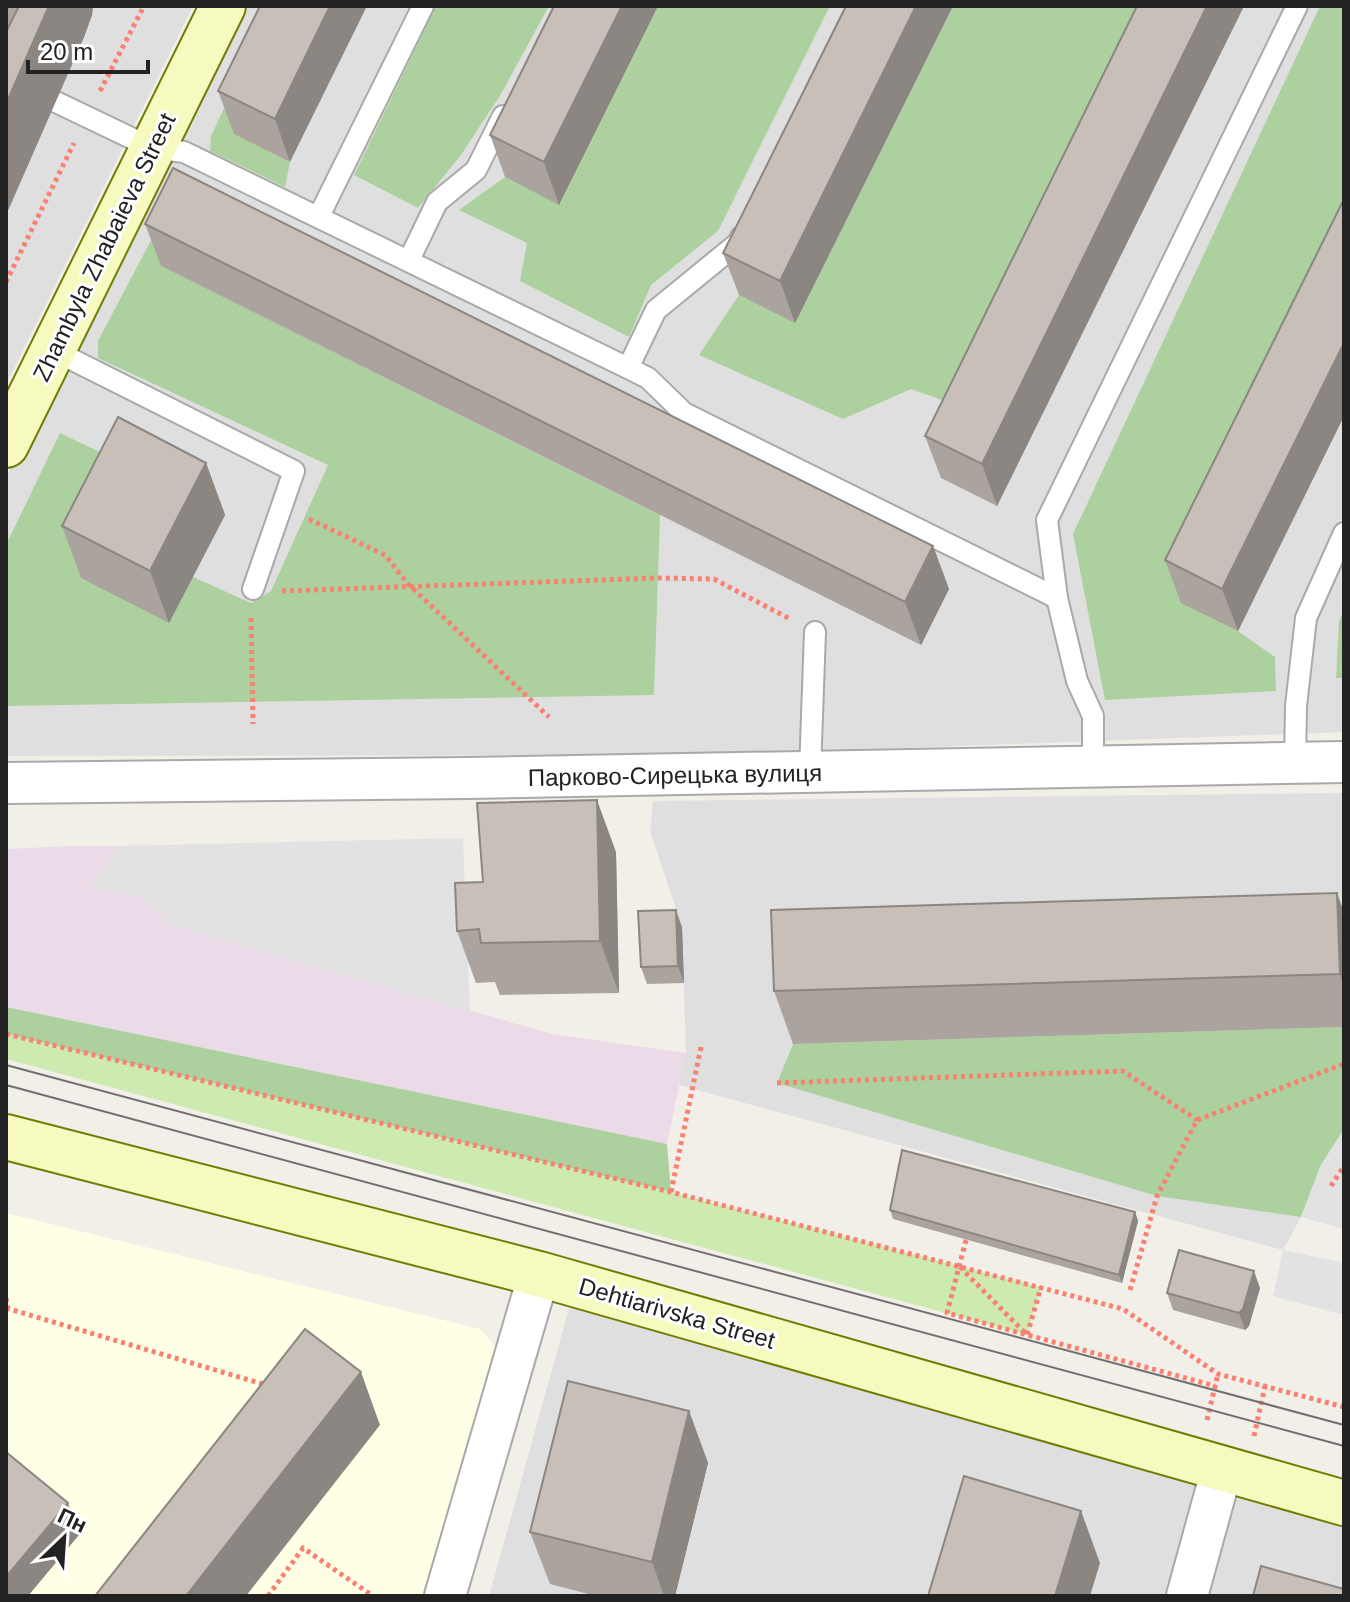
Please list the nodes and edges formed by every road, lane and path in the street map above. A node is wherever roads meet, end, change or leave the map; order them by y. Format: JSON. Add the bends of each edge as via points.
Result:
{"nodes":[{"id":1,"x":223,"y":6,"type":"edge"},
{"id":2,"x":423,"y":6,"type":"edge"},
{"id":3,"x":1297,"y":6,"type":"edge"},
{"id":4,"x":511,"y":101,"type":"edge"},
{"id":5,"x":56,"y":102,"type":"dead end"},
{"id":6,"x":152,"y":148,"type":"junction"},
{"id":7,"x":319,"y":216,"type":"junction"},
{"id":8,"x":752,"y":216,"type":"edge"},
{"id":9,"x":409,"y":260,"type":"junction"},
{"id":10,"x":53,"y":350,"type":"junction"},
{"id":11,"x":628,"y":368,"type":"junction"},
{"id":12,"x":6,"y":445,"type":"edge"},
{"id":13,"x":281,"y":505,"type":"junction"},
{"id":14,"x":1344,"y":533,"type":"edge"},
{"id":15,"x":409,"y":585,"type":"junction"},
{"id":16,"x":253,"y":589,"type":"junction"},
{"id":17,"x":1057,"y":598,"type":"junction"},
{"id":18,"x":815,"y":632,"type":"joint"},
{"id":19,"x":549,"y":717,"type":"dead end"},
{"id":20,"x":253,"y":724,"type":"dead end"},
{"id":21,"x":1344,"y":762,"type":"edge"},
{"id":22,"x":1295,"y":764,"type":"junction"},
{"id":23,"x":1093,"y":767,"type":"junction"},
{"id":24,"x":810,"y":772,"type":"junction"},
{"id":25,"x":6,"y":783,"type":"edge"},
{"id":26,"x":6,"y":1034,"type":"edge"},
{"id":27,"x":701,"y":1047,"type":"dead end"},
{"id":28,"x":1344,"y":1064,"type":"edge"},
{"id":29,"x":777,"y":1083,"type":"dead end"},
{"id":30,"x":1197,"y":1120,"type":"junction"},
{"id":31,"x":6,"y":1137,"type":"edge"},
{"id":32,"x":1344,"y":1166,"type":"edge"},
{"id":33,"x":1331,"y":1186,"type":"dead end"},
{"id":34,"x":671,"y":1192,"type":"junction"},
{"id":35,"x":966,"y":1240,"type":"edge"},
{"id":36,"x":960,"y":1266,"type":"junction"},
{"id":37,"x":539,"y":1274,"type":"junction"},
{"id":38,"x":1041,"y":1287,"type":"junction"},
{"id":39,"x":1130,"y":1290,"type":"dead end"},
{"id":40,"x":6,"y":1298,"type":"edge"},
{"id":41,"x":7,"y":1308,"type":"edge"},
{"id":42,"x":1027,"y":1335,"type":"junction"},
{"id":43,"x":1215,"y":1386,"type":"dead end"},
{"id":44,"x":1265,"y":1386,"type":"junction"},
{"id":45,"x":276,"y":1388,"type":"edge"},
{"id":46,"x":1344,"y":1407,"type":"edge"},
{"id":47,"x":1254,"y":1439,"type":"dead end"},
{"id":48,"x":1222,"y":1469,"type":"junction"},
{"id":49,"x":1344,"y":1503,"type":"edge"},
{"id":50,"x":268,"y":1596,"type":"edge"},
{"id":51,"x":373,"y":1596,"type":"edge"},
{"id":52,"x":445,"y":1596,"type":"edge"},
{"id":53,"x":1187,"y":1596,"type":"edge"}],
"edges":[{"from":1,"to":6,"type":"main road","name":"Zhambyla Zhabaieva Street"},
{"from":2,"to":7,"type":"lane"},
{"from":3,"to":17,"type":"lane","via":[[1047,520]]},
{"from":4,"to":9,"type":"lane","via":[[476,170],[437,202]]},
{"from":5,"to":6,"type":"lane"},
{"from":6,"to":7,"type":"lane","via":[[184,152]]},
{"from":6,"to":10,"type":"main road","name":"Zhambyla Zhabaieva Street"},
{"from":7,"to":9,"type":"lane"},
{"from":8,"to":11,"type":"lane","via":[[738,243],[656,310]]},
{"from":9,"to":11,"type":"lane"},
{"from":10,"to":12,"type":"main road","name":"Zhambyla Zhabaieva Street"},
{"from":10,"to":13,"type":"lane","via":[[294,471]]},
{"from":11,"to":17,"type":"lane","via":[[648,378],[684,413]]},
{"from":13,"to":15,"type":"path","via":[[385,555]]},
{"from":13,"to":16,"type":"lane"},
{"from":14,"to":22,"type":"lane","via":[[1306,618]]},
{"from":15,"to":16,"type":"path"},
{"from":15,"to":18,"type":"path","via":[[714,579]]},
{"from":15,"to":19,"type":"path"},
{"from":16,"to":20,"type":"path"},
{"from":17,"to":23,"type":"lane","via":[[1077,681],[1093,716]]},
{"from":18,"to":24,"type":"lane"},
{"from":21,"to":22,"type":"street","name":"Парково-Сирецька вулиця"},
{"from":22,"to":23,"type":"street","name":"Парково-Сирецька вулиця"},
{"from":23,"to":24,"type":"street","name":"Парково-Сирецька вулиця"},
{"from":24,"to":25,"type":"street","name":"Парково-Сирецька вулиця"},
{"from":26,"to":34,"type":"path"},
{"from":27,"to":34,"type":"path"},
{"from":28,"to":30,"type":"path"},
{"from":29,"to":30,"type":"path","via":[[1123,1071]]},
{"from":30,"to":39,"type":"path","via":[[1157,1196]]},
{"from":31,"to":37,"type":"main road","name":"Dehtiarivska Street"},
{"from":32,"to":33,"type":"path"},
{"from":34,"to":36,"type":"path"},
{"from":35,"to":36,"type":"path"},
{"from":36,"to":38,"type":"path"},
{"from":36,"to":42,"type":"path"},
{"from":36,"to":42,"type":"path","via":[[947,1313]]},
{"from":37,"to":48,"type":"main road","name":"Dehtiarivska Street"},
{"from":37,"to":52,"type":"street"},
{"from":38,"to":42,"type":"path"},
{"from":38,"to":44,"type":"path","via":[[1123,1309],[1218,1374]]},
{"from":40,"to":41,"type":"path"},
{"from":41,"to":45,"type":"path"},
{"from":42,"to":43,"type":"path"},
{"from":44,"to":46,"type":"path"},
{"from":44,"to":47,"type":"path"},
{"from":48,"to":49,"type":"main road","name":"Dehtiarivska Street"},
{"from":48,"to":53,"type":"street"},
{"from":50,"to":51,"type":"path","via":[[303,1548]]}]}
